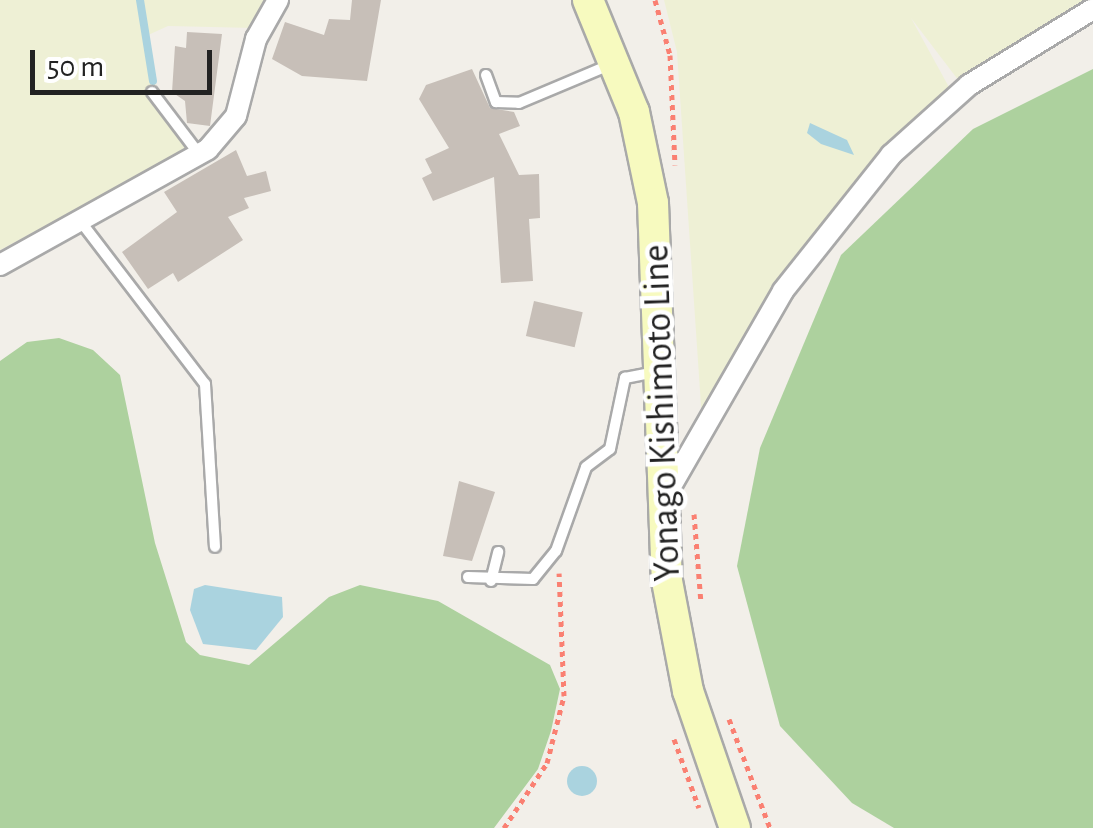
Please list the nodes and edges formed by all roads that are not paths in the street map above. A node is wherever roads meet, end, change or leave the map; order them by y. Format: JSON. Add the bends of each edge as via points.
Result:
{"nodes":[{"id":1,"x":278,"y":0,"type":"edge"},
{"id":2,"x":588,"y":0,"type":"edge"},
{"id":3,"x":1093,"y":9,"type":"edge"},
{"id":4,"x":617,"y":62,"type":"junction"},
{"id":5,"x":486,"y":75,"type":"dead end"},
{"id":6,"x":152,"y":92,"type":"dead end"},
{"id":7,"x":199,"y":154,"type":"junction"},
{"id":8,"x":78,"y":218,"type":"junction"},
{"id":9,"x":0,"y":265,"type":"edge"},
{"id":10,"x":660,"y":372,"type":"junction"},
{"id":11,"x":662,"y":502,"type":"junction"},
{"id":12,"x":214,"y":547,"type":"dead end"},
{"id":13,"x":498,"y":552,"type":"dead end"},
{"id":14,"x":468,"y":577,"type":"dead end"},
{"id":15,"x":491,"y":581,"type":"junction"},
{"id":16,"x":735,"y":828,"type":"edge"}],
"edges":[{"from":1,"to":7,"type":"street","via":[[256,39],[236,116]]},
{"from":2,"to":4,"type":"main road","name":"Yonago Kishimoto Line"},
{"from":3,"to":11,"type":"street","via":[[970,85],[891,155],[783,291]]},
{"from":4,"to":5,"type":"lane","via":[[519,104],[496,102]]},
{"from":4,"to":10,"type":"main road","name":"Yonago Kishimoto Line","via":[[653,203]]},
{"from":6,"to":7,"type":"lane"},
{"from":7,"to":8,"type":"street"},
{"from":8,"to":9,"type":"street"},
{"from":8,"to":12,"type":"lane","via":[[206,384]]},
{"from":10,"to":11,"type":"main road","name":"Yonago Kishimoto Line"},
{"from":10,"to":15,"type":"lane","via":[[626,378],[610,449],[578,481],[552,556],[532,579]]},
{"from":11,"to":16,"type":"main road","name":"Yonago Kishimoto Line","via":[[678,650]]},
{"from":13,"to":15,"type":"lane"},
{"from":14,"to":15,"type":"lane"}]}
